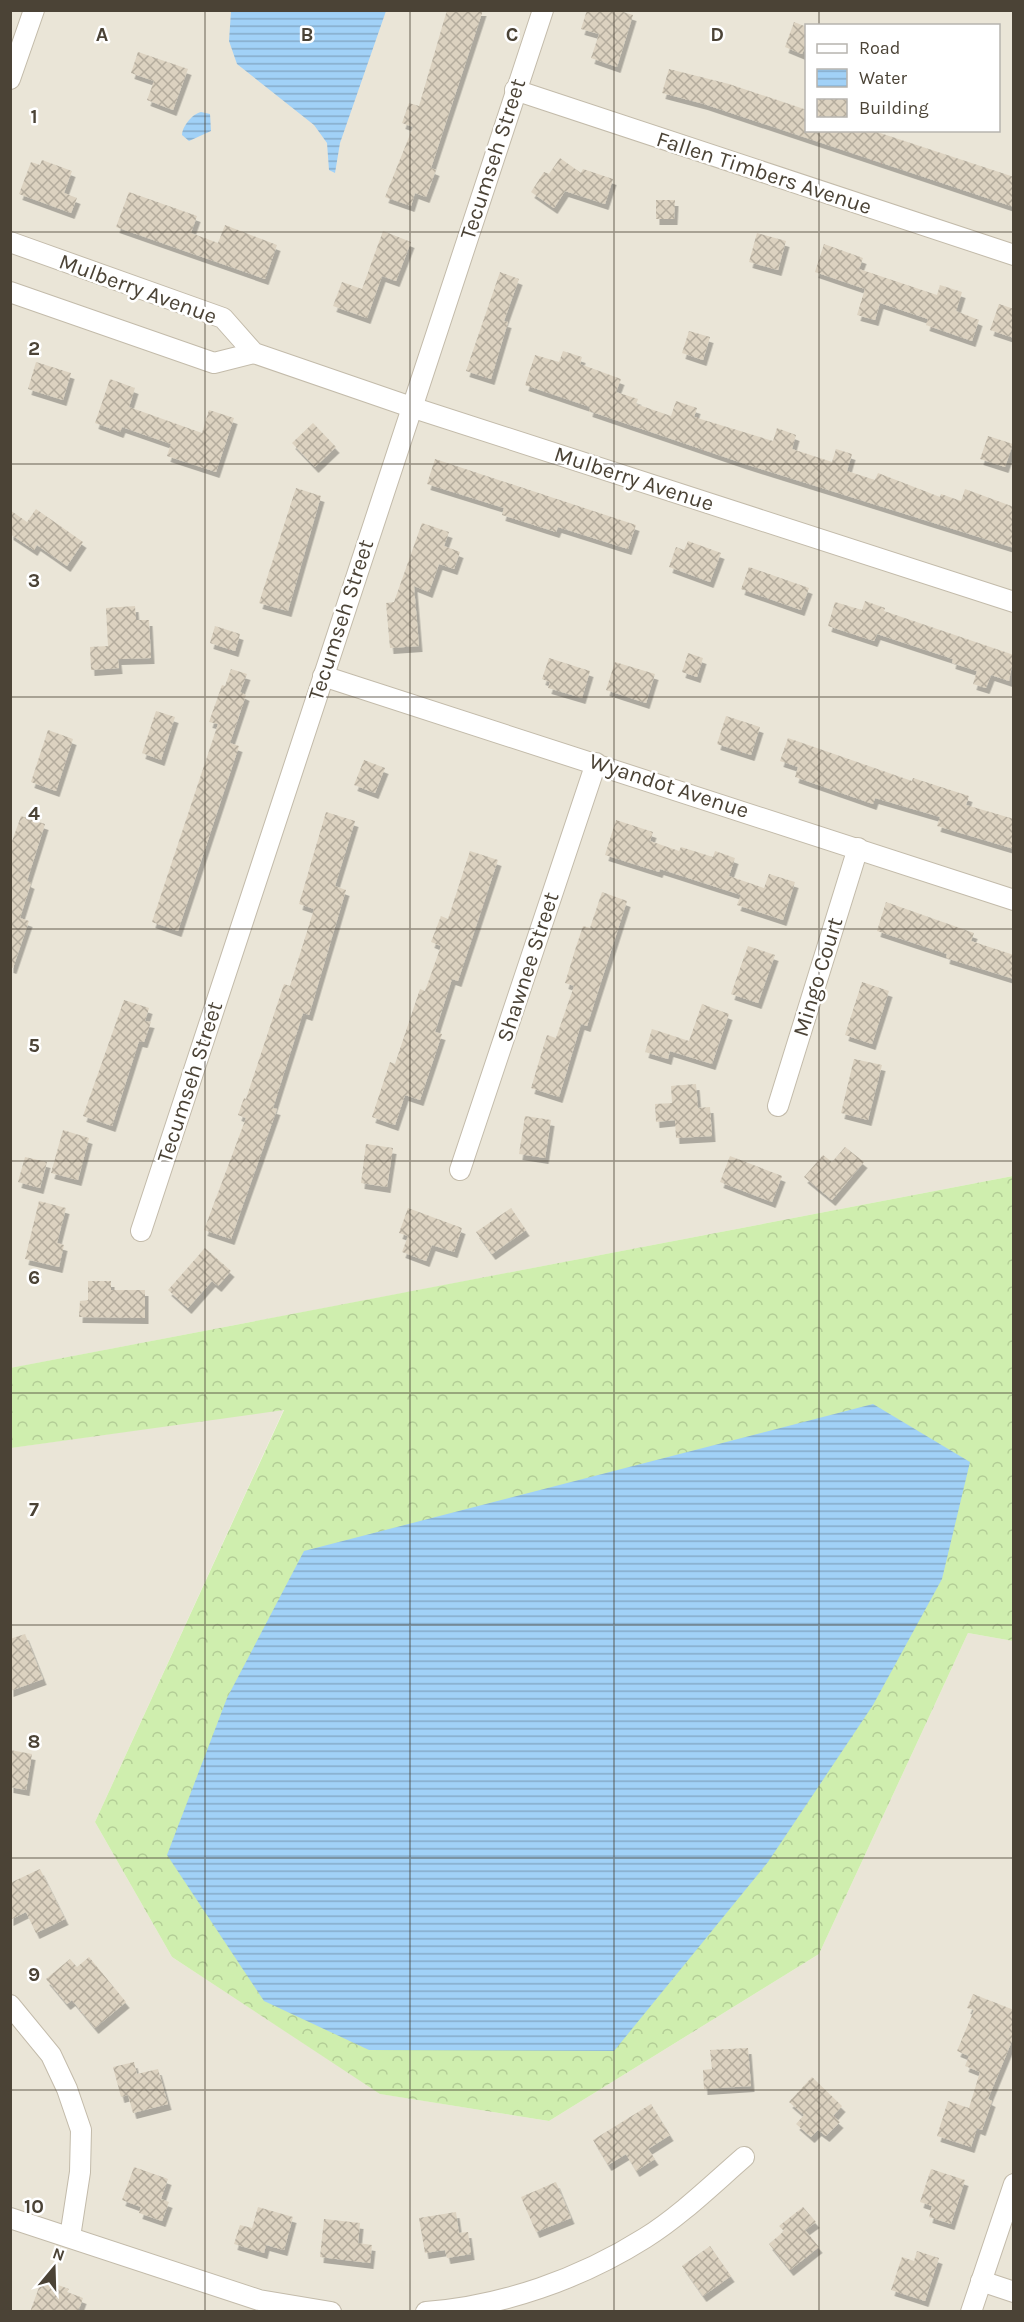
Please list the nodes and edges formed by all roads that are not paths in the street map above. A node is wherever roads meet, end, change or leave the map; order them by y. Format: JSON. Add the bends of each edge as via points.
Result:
{"nodes":[{"id":1,"x":34,"y":10,"type":"edge"},
{"id":2,"x":543,"y":10,"type":"edge"},
{"id":3,"x":10,"y":79,"type":"edge"},
{"id":4,"x":515,"y":90,"type":"junction"},
{"id":5,"x":10,"y":242,"type":"edge"},
{"id":6,"x":1014,"y":255,"type":"edge"},
{"id":7,"x":10,"y":292,"type":"edge"},
{"id":8,"x":254,"y":353,"type":"junction"},
{"id":9,"x":411,"y":407,"type":"junction"},
{"id":10,"x":1014,"y":602,"type":"edge"},
{"id":11,"x":323,"y":676,"type":"junction"},
{"id":12,"x":596,"y":763,"type":"junction"},
{"id":13,"x":858,"y":848,"type":"junction"},
{"id":14,"x":1014,"y":900,"type":"edge"},
{"id":15,"x":778,"y":1106,"type":"dead end"},
{"id":16,"x":460,"y":1170,"type":"dead end"},
{"id":17,"x":141,"y":1231,"type":"dead end"},
{"id":18,"x":10,"y":2005,"type":"edge"},
{"id":19,"x":744,"y":2157,"type":"dead end"},
{"id":20,"x":1014,"y":2184,"type":"edge"},
{"id":21,"x":10,"y":2218,"type":"edge"},
{"id":22,"x":70,"y":2237,"type":"junction"},
{"id":23,"x":981,"y":2282,"type":"junction"},
{"id":24,"x":1014,"y":2292,"type":"edge"},
{"id":25,"x":513,"y":2305,"type":"edge"},
{"id":26,"x":331,"y":2312,"type":"edge"},
{"id":27,"x":426,"y":2312,"type":"edge"},
{"id":28,"x":971,"y":2312,"type":"edge"}],
"edges":[{"from":1,"to":3,"type":"street"},
{"from":2,"to":4,"type":"street","name":"Tecumseh Street"},
{"from":4,"to":6,"type":"street","name":"Fallen Timbers Avenue"},
{"from":4,"to":9,"type":"street","name":"Tecumseh Street"},
{"from":5,"to":8,"type":"street","name":"Mulberry Avenue","via":[[223,318]]},
{"from":7,"to":8,"type":"street","name":"Mulberry Avenue","via":[[214,363]]},
{"from":8,"to":9,"type":"street","name":"Mulberry Avenue"},
{"from":9,"to":10,"type":"street","name":"Mulberry Avenue"},
{"from":9,"to":11,"type":"street","name":"Tecumseh Street"},
{"from":11,"to":12,"type":"street","name":"Wyandot Avenue"},
{"from":11,"to":17,"type":"street","name":"Tecumseh Street"},
{"from":12,"to":13,"type":"street","name":"Wyandot Avenue"},
{"from":12,"to":16,"type":"street","name":"Shawnee Street"},
{"from":13,"to":14,"type":"street","name":"Wyandot Avenue"},
{"from":13,"to":15,"type":"street","name":"Mingo Court"},
{"from":18,"to":22,"type":"street","via":[[51,2055],[68,2089],[81,2130],[80,2172]]},
{"from":19,"to":25,"type":"street","via":[[646,2238]]},
{"from":20,"to":23,"type":"street"},
{"from":21,"to":22,"type":"street"},
{"from":22,"to":26,"type":"street","via":[[259,2300]]},
{"from":23,"to":24,"type":"street"},
{"from":23,"to":28,"type":"street"},
{"from":25,"to":27,"type":"street"}]}
